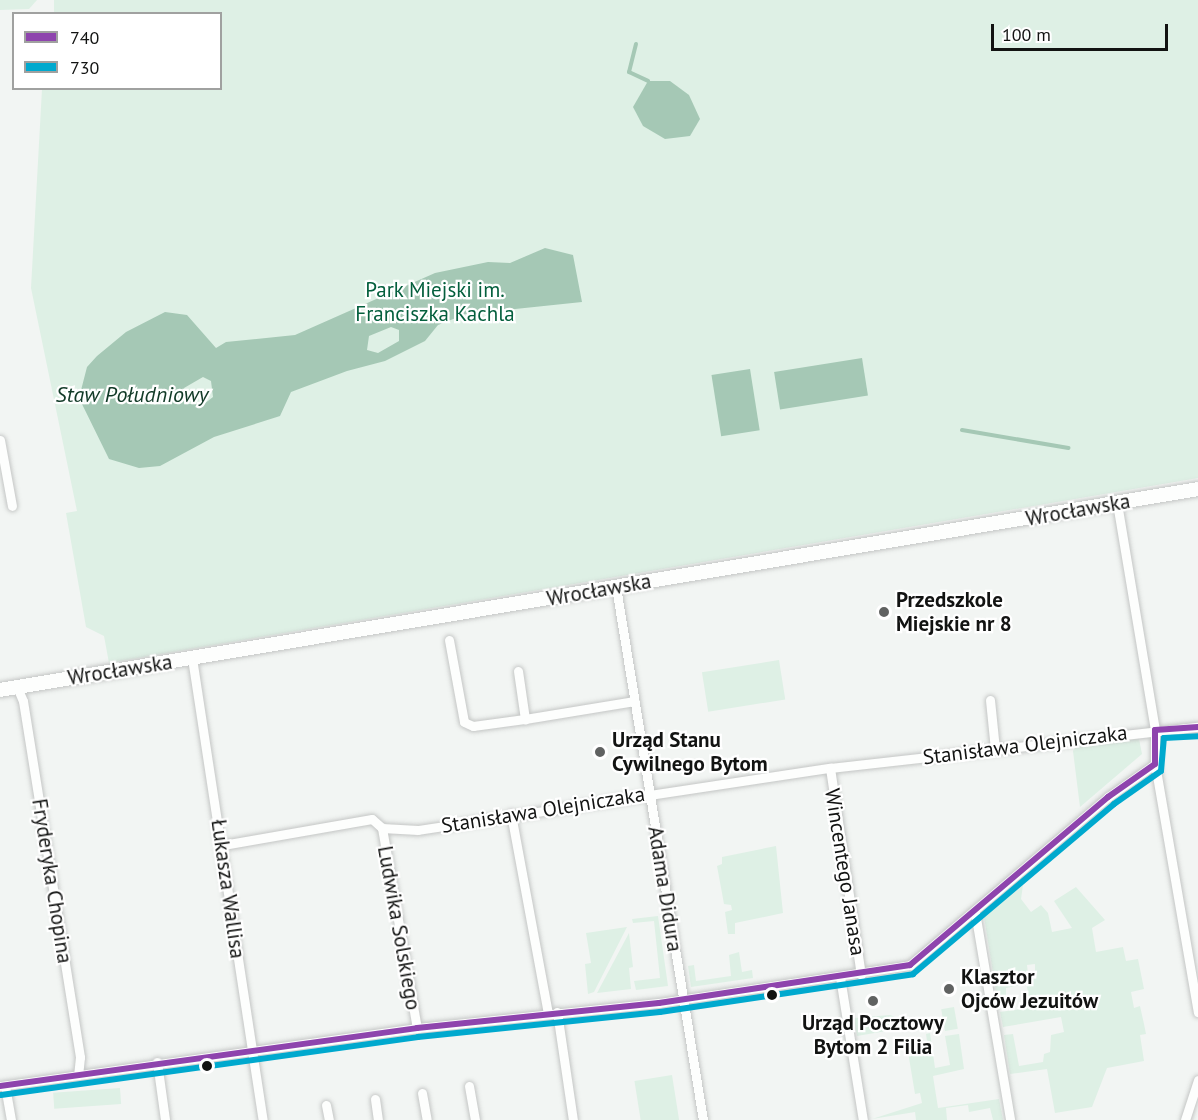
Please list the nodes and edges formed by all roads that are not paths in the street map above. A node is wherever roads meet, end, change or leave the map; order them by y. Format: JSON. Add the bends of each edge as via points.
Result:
{"nodes":[{"id":1,"x":0,"y":440,"type":"edge"},
{"id":2,"x":1198,"y":489,"type":"edge"},
{"id":3,"x":1117,"y":503,"type":"junction"},
{"id":4,"x":12,"y":506,"type":"dead end"},
{"id":5,"x":616,"y":587,"type":"junction"},
{"id":6,"x":449,"y":640,"type":"dead end"},
{"id":7,"x":192,"y":658,"type":"junction"},
{"id":8,"x":518,"y":671,"type":"dead end"},
{"id":9,"x":17,"y":687,"type":"junction"},
{"id":10,"x":0,"y":690,"type":"edge"},
{"id":11,"x":990,"y":700,"type":"dead end"},
{"id":12,"x":635,"y":701,"type":"junction"},
{"id":13,"x":525,"y":719,"type":"junction"},
{"id":14,"x":1198,"y":727,"type":"edge"},
{"id":15,"x":1155,"y":730,"type":"junction"},
{"id":16,"x":995,"y":749,"type":"junction"},
{"id":17,"x":1155,"y":764,"type":"junction"},
{"id":18,"x":830,"y":768,"type":"junction"},
{"id":19,"x":650,"y":793,"type":"junction"},
{"id":20,"x":511,"y":814,"type":"junction"},
{"id":21,"x":382,"y":828,"type":"junction"},
{"id":22,"x":223,"y":845,"type":"junction"},
{"id":23,"x":975,"y":912,"type":"junction"},
{"id":24,"x":861,"y":975,"type":"junction"},
{"id":25,"x":840,"y":977,"type":"junction"},
{"id":26,"x":683,"y":1000,"type":"junction"},
{"id":27,"x":1198,"y":1012,"type":"edge"},
{"id":28,"x":553,"y":1013,"type":"junction"},
{"id":29,"x":417,"y":1028,"type":"junction"},
{"id":30,"x":252,"y":1049,"type":"junction"},
{"id":31,"x":157,"y":1062,"type":"junction"},
{"id":32,"x":78,"y":1075,"type":"junction"},
{"id":33,"x":1198,"y":1080,"type":"edge"},
{"id":34,"x":3,"y":1086,"type":"edge"},
{"id":35,"x":470,"y":1086,"type":"dead end"},
{"id":36,"x":422,"y":1094,"type":"dead end"},
{"id":37,"x":375,"y":1099,"type":"dead end"},
{"id":38,"x":326,"y":1105,"type":"dead end"},
{"id":39,"x":11,"y":1120,"type":"edge"},
{"id":40,"x":165,"y":1120,"type":"edge"},
{"id":41,"x":263,"y":1120,"type":"edge"},
{"id":42,"x":329,"y":1120,"type":"edge"},
{"id":43,"x":378,"y":1120,"type":"edge"},
{"id":44,"x":427,"y":1120,"type":"edge"},
{"id":45,"x":475,"y":1120,"type":"edge"},
{"id":46,"x":573,"y":1120,"type":"edge"},
{"id":47,"x":703,"y":1120,"type":"edge"},
{"id":48,"x":863,"y":1120,"type":"edge"},
{"id":49,"x":1010,"y":1120,"type":"edge"},
{"id":50,"x":1185,"y":1120,"type":"edge"}],
"edges":[{"from":1,"to":4,"type":"street"},
{"from":2,"to":3,"type":"main road","name":"Wrocławska"},
{"from":3,"to":5,"type":"main road","name":"Wrocławska"},
{"from":3,"to":15,"type":"street"},
{"from":5,"to":7,"type":"main road","name":"Wrocławska"},
{"from":5,"to":12,"type":"street","name":"Adama Didura"},
{"from":6,"to":13,"type":"street","via":[[464,722],[473,726]]},
{"from":7,"to":9,"type":"main road","name":"Wrocławska"},
{"from":7,"to":22,"type":"street","name":"Łukasza Wallisa"},
{"from":8,"to":13,"type":"street"},
{"from":9,"to":10,"type":"main road","name":"Wrocławska"},
{"from":9,"to":32,"type":"street","name":"Fryderyka Chopina","via":[[23,701],[75,1023],[80,1057]]},
{"from":11,"to":16,"type":"street"},
{"from":12,"to":13,"type":"street"},
{"from":12,"to":19,"type":"street","name":"Adama Didura"},
{"from":14,"to":15,"type":"street","name":"Stanisława Olejniczaka"},
{"from":15,"to":16,"type":"street","name":"Stanisława Olejniczaka"},
{"from":15,"to":17,"type":"street"},
{"from":16,"to":18,"type":"street","name":"Stanisława Olejniczaka"},
{"from":17,"to":23,"type":"street","via":[[1108,797]]},
{"from":17,"to":27,"type":"street"},
{"from":18,"to":19,"type":"street","name":"Stanisława Olejniczaka"},
{"from":18,"to":24,"type":"street","name":"Wincentego Janasa"},
{"from":19,"to":20,"type":"street","name":"Stanisława Olejniczaka"},
{"from":19,"to":26,"type":"street","name":"Adama Didura"},
{"from":20,"to":21,"type":"street","name":"Stanisława Olejniczaka","via":[[418,830]]},
{"from":20,"to":28,"type":"street"},
{"from":21,"to":22,"type":"street","name":"Stanisława Olejniczaka","via":[[372,819]]},
{"from":21,"to":29,"type":"street","name":"Ludwika Solskiego"},
{"from":22,"to":30,"type":"street","name":"Łukasza Wallisa"},
{"from":23,"to":24,"type":"street","via":[[910,965]]},
{"from":23,"to":49,"type":"street"},
{"from":24,"to":25,"type":"street"},
{"from":25,"to":26,"type":"street"},
{"from":25,"to":48,"type":"street"},
{"from":26,"to":28,"type":"street"},
{"from":26,"to":47,"type":"street","name":"Adama Didura"},
{"from":28,"to":29,"type":"street"},
{"from":28,"to":46,"type":"street"},
{"from":29,"to":30,"type":"street"},
{"from":30,"to":31,"type":"street"},
{"from":30,"to":41,"type":"street","name":"Łukasza Wallisa"},
{"from":31,"to":32,"type":"street"},
{"from":31,"to":40,"type":"street"},
{"from":32,"to":34,"type":"street"},
{"from":33,"to":50,"type":"street"},
{"from":34,"to":39,"type":"street"},
{"from":35,"to":45,"type":"street"},
{"from":36,"to":44,"type":"street"},
{"from":37,"to":43,"type":"street"},
{"from":38,"to":42,"type":"street"}]}
